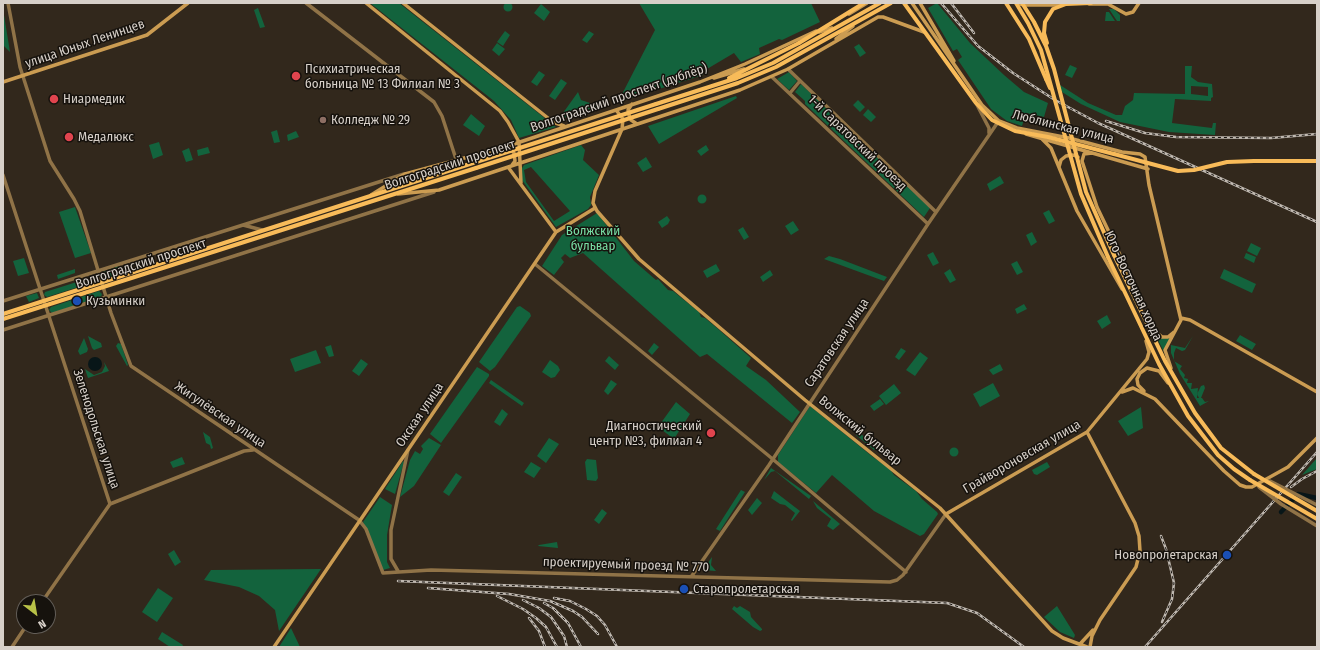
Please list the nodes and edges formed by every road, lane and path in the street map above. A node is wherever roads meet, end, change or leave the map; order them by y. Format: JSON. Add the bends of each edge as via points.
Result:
{"nodes":[{"id":1,"x":8,"y":3,"type":"edge"},
{"id":2,"x":188,"y":3,"type":"edge"},
{"id":3,"x":306,"y":3,"type":"edge"},
{"id":4,"x":366,"y":3,"type":"edge"},
{"id":5,"x":403,"y":3,"type":"edge"},
{"id":6,"x":867,"y":3,"type":"edge"},
{"id":7,"x":880,"y":3,"type":"edge"},
{"id":8,"x":891,"y":3,"type":"edge"},
{"id":9,"x":904,"y":3,"type":"edge"},
{"id":10,"x":912,"y":3,"type":"edge"},
{"id":11,"x":920,"y":3,"type":"edge"},
{"id":12,"x":1006,"y":3,"type":"edge"},
{"id":13,"x":1016,"y":3,"type":"edge"},
{"id":14,"x":1022,"y":3,"type":"edge"},
{"id":15,"x":1091,"y":3,"type":"edge"},
{"id":16,"x":1138,"y":3,"type":"edge"},
{"id":17,"x":864,"y":5,"type":"edge"},
{"id":18,"x":848,"y":22,"type":"junction"},
{"id":19,"x":856,"y":23,"type":"junction"},
{"id":20,"x":810,"y":34,"type":"junction"},
{"id":21,"x":927,"y":34,"type":"junction"},
{"id":22,"x":824,"y":49,"type":"junction"},
{"id":23,"x":755,"y":65,"type":"junction"},
{"id":24,"x":788,"y":68,"type":"junction"},
{"id":25,"x":1054,"y":69,"type":"junction"},
{"id":26,"x":959,"y":71,"type":"junction"},
{"id":27,"x":23,"y":75,"type":"junction"},
{"id":28,"x":772,"y":77,"type":"junction"},
{"id":29,"x":800,"y":81,"type":"junction"},
{"id":30,"x":3,"y":82,"type":"edge"},
{"id":31,"x":700,"y":82,"type":"junction"},
{"id":32,"x":716,"y":85,"type":"junction"},
{"id":33,"x":790,"y":93,"type":"junction"},
{"id":34,"x":976,"y":103,"type":"junction"},
{"id":35,"x":632,"y":104,"type":"junction"},
{"id":36,"x":616,"y":110,"type":"junction"},
{"id":37,"x":1058,"y":111,"type":"junction"},
{"id":38,"x":998,"y":122,"type":"junction"},
{"id":39,"x":637,"y":124,"type":"junction"},
{"id":40,"x":569,"y":125,"type":"junction"},
{"id":41,"x":622,"y":129,"type":"junction"},
{"id":42,"x":1022,"y":132,"type":"junction"},
{"id":43,"x":988,"y":136,"type":"junction"},
{"id":44,"x":1042,"y":139,"type":"junction"},
{"id":45,"x":519,"y":142,"type":"junction"},
{"id":46,"x":507,"y":146,"type":"junction"},
{"id":47,"x":1092,"y":153,"type":"junction"},
{"id":48,"x":1112,"y":156,"type":"junction"},
{"id":49,"x":456,"y":159,"type":"junction"},
{"id":50,"x":1317,"y":161,"type":"edge"},
{"id":51,"x":520,"y":163,"type":"junction"},
{"id":52,"x":1083,"y":163,"type":"junction"},
{"id":53,"x":510,"y":166,"type":"junction"},
{"id":54,"x":1148,"y":169,"type":"junction"},
{"id":55,"x":1059,"y":171,"type":"junction"},
{"id":56,"x":405,"y":174,"type":"junction"},
{"id":57,"x":3,"y":175,"type":"edge"},
{"id":58,"x":521,"y":182,"type":"junction"},
{"id":59,"x":440,"y":190,"type":"junction"},
{"id":60,"x":389,"y":195,"type":"junction"},
{"id":61,"x":369,"y":196,"type":"junction"},
{"id":62,"x":595,"y":208,"type":"junction"},
{"id":63,"x":936,"y":212,"type":"junction"},
{"id":64,"x":928,"y":224,"type":"junction"},
{"id":65,"x":243,"y":225,"type":"junction"},
{"id":66,"x":263,"y":230,"type":"junction"},
{"id":67,"x":556,"y":232,"type":"junction"},
{"id":68,"x":159,"y":251,"type":"junction"},
{"id":69,"x":186,"y":255,"type":"junction"},
{"id":70,"x":535,"y":264,"type":"junction"},
{"id":71,"x":98,"y":271,"type":"junction"},
{"id":72,"x":102,"y":284,"type":"junction"},
{"id":73,"x":40,"y":290,"type":"junction"},
{"id":74,"x":106,"y":297,"type":"junction"},
{"id":75,"x":1136,"y":299,"type":"junction"},
{"id":76,"x":3,"y":301,"type":"edge"},
{"id":77,"x":44,"y":304,"type":"junction"},
{"id":78,"x":1134,"y":309,"type":"junction"},
{"id":79,"x":3,"y":314,"type":"edge"},
{"id":80,"x":48,"y":316,"type":"junction"},
{"id":81,"x":1181,"y":318,"type":"junction"},
{"id":82,"x":3,"y":319,"type":"edge"},
{"id":83,"x":1147,"y":322,"type":"junction"},
{"id":84,"x":1141,"y":325,"type":"junction"},
{"id":85,"x":3,"y":330,"type":"edge"},
{"id":86,"x":1176,"y":330,"type":"junction"},
{"id":87,"x":1175,"y":379,"type":"junction"},
{"id":88,"x":1317,"y":392,"type":"edge"},
{"id":89,"x":1146,"y":393,"type":"junction"},
{"id":90,"x":1120,"y":394,"type":"junction"},
{"id":91,"x":1178,"y":398,"type":"junction"},
{"id":92,"x":809,"y":402,"type":"junction"},
{"id":93,"x":1087,"y":432,"type":"junction"},
{"id":94,"x":1317,"y":438,"type":"edge"},
{"id":95,"x":237,"y":439,"type":"junction"},
{"id":96,"x":408,"y":449,"type":"junction"},
{"id":97,"x":254,"y":450,"type":"junction"},
{"id":98,"x":239,"y":453,"type":"junction"},
{"id":99,"x":772,"y":459,"type":"junction"},
{"id":100,"x":1254,"y":474,"type":"junction"},
{"id":101,"x":1250,"y":480,"type":"junction"},
{"id":102,"x":110,"y":504,"type":"junction"},
{"id":103,"x":1317,"y":505,"type":"edge"},
{"id":104,"x":1317,"y":511,"type":"edge"},
{"id":105,"x":946,"y":514,"type":"junction"},
{"id":106,"x":1317,"y":519,"type":"edge"},
{"id":107,"x":359,"y":520,"type":"junction"},
{"id":108,"x":1317,"y":526,"type":"edge"},
{"id":109,"x":398,"y":571,"type":"junction"},
{"id":110,"x":906,"y":572,"type":"junction"},
{"id":111,"x":691,"y":577,"type":"junction"},
{"id":112,"x":48,"y":594,"type":"edge"},
{"id":113,"x":1099,"y":623,"type":"junction"},
{"id":114,"x":21,"y":634,"type":"edge"},
{"id":115,"x":1080,"y":644,"type":"junction"},
{"id":116,"x":12,"y":647,"type":"edge"},
{"id":117,"x":274,"y":647,"type":"edge"},
{"id":118,"x":1089,"y":647,"type":"edge"}],
"edges":[{"from":1,"to":27,"type":"street","name":"Жигулёвская улица"},
{"from":2,"to":27,"type":"main road","name":"улица Юных Ленинцев","via":[[147,35]]},
{"from":3,"to":49,"type":"street","via":[[434,102],[442,116]]},
{"from":4,"to":45,"type":"main road","via":[[492,104],[508,122]]},
{"from":5,"to":40,"type":"main road","via":[[553,122],[562,126]]},
{"from":6,"to":17,"type":"main road","name":"Волгоградский проспект (дублёр)"},
{"from":7,"to":18,"type":"main road","name":"Волгоградский проспект"},
{"from":8,"to":19,"type":"main road","name":"Волгоградский проспект"},
{"from":9,"to":21,"type":"main road","name":"Люблинская улица"},
{"from":10,"to":26,"type":"main road","name":"Люблинская улица"},
{"from":11,"to":26,"type":"main road"},
{"from":12,"to":37,"type":"main road","bridge":true,"via":[[1029,39]]},
{"from":13,"to":16,"type":"main road","via":[[1101,3],[1113,6],[1126,14],[1136,9]]},
{"from":13,"to":37,"type":"main road","name":"Юго-Восточная хорда","bridge":true,"via":[[1041,50]]},
{"from":14,"to":25,"type":"main road","name":"Юго-Восточная хорда","bridge":true,"via":[[1037,28]]},
{"from":15,"to":25,"type":"main road","bridge":true,"via":[[1062,5],[1053,9],[1047,17],[1044,33]]},
{"from":17,"to":20,"type":"main road","name":"Волгоградский проспект (дублёр)","via":[[826,28]]},
{"from":17,"to":23,"type":"main road","bridge":true},
{"from":18,"to":20,"type":"main road","name":"Волгоградский проспект (дублёр)"},
{"from":18,"to":32,"type":"main road","name":"Волгоградский проспект","via":[[773,63]]},
{"from":19,"to":22,"type":"main road"},
{"from":19,"to":60,"type":"main road","name":"Волгоградский проспект","bridge":true,"via":[[766,72]]},
{"from":20,"to":31,"type":"main road","name":"Волгоградский проспект (дублёр)"},
{"from":21,"to":22,"type":"main road","via":[[917,28],[880,17]]},
{"from":21,"to":34,"type":"main road","name":"Люблинская улица"},
{"from":22,"to":24,"type":"main road"},
{"from":23,"to":31,"type":"main road"},
{"from":23,"to":32,"type":"main road"},
{"from":24,"to":28,"type":"main road"},
{"from":24,"to":29,"type":"street","name":"1-й Саратовский проезд"},
{"from":25,"to":75,"type":"main road","name":"Юго-Восточная хорда","bridge":true,"via":[[1086,192]]},
{"from":26,"to":38,"type":"main road","name":"Люблинская улица","via":[[985,109]]},
{"from":27,"to":30,"type":"main road","name":"улица Юных Ленинцев"},
{"from":27,"to":71,"type":"street","name":"Жигулёвская улица","via":[[50,161],[76,203]]},
{"from":28,"to":33,"type":"street","name":"1-й Саратовский проезд"},
{"from":28,"to":39,"type":"main road"},
{"from":29,"to":33,"type":"street"},
{"from":29,"to":63,"type":"street","name":"1-й Саратовский проезд"},
{"from":31,"to":35,"type":"main road","name":"Волгоградский проспект (дублёр)"},
{"from":32,"to":61,"type":"main road","name":"Волгоградский проспект","bridge":true},
{"from":33,"to":64,"type":"street","name":"1-й Саратовский проезд"},
{"from":34,"to":38,"type":"main road","name":"Люблинская улица"},
{"from":34,"to":43,"type":"street","via":[[989,128]]},
{"from":35,"to":36,"type":"main road","name":"Волгоградский проспект (дублёр)"},
{"from":35,"to":39,"type":"main road","via":[[628,110],[629,115]]},
{"from":36,"to":40,"type":"main road","name":"Волгоградский проспект (дублёр)"},
{"from":36,"to":41,"type":"main road","via":[[623,119]]},
{"from":37,"to":78,"type":"main road","name":"Юго-Восточная хорда","bridge":true,"via":[[1081,194]]},
{"from":38,"to":42,"type":"main road","name":"Люблинская улица"},
{"from":38,"to":43,"type":"street","name":"Саратовская улица"},
{"from":38,"to":54,"type":"main road","name":"Люблинская улица","via":[[1142,155],[1146,158]]},
{"from":39,"to":41,"type":"main road"},
{"from":40,"to":45,"type":"main road","name":"Волгоградский проспект (дублёр)"},
{"from":41,"to":51,"type":"main road"},
{"from":41,"to":62,"type":"main road","via":[[593,195]]},
{"from":42,"to":44,"type":"main road","name":"Люблинская улица"},
{"from":42,"to":48,"type":"main road","name":"Люблинская улица"},
{"from":43,"to":63,"type":"street","name":"Саратовская улица"},
{"from":44,"to":47,"type":"main road","name":"Люблинская улица"},
{"from":44,"to":55,"type":"main road","via":[[1051,148]]},
{"from":45,"to":46,"type":"main road","name":"Волгоградский проспект (дублёр)"},
{"from":45,"to":51,"type":"main road"},
{"from":46,"to":49,"type":"main road","name":"Волгоградский проспект (дублёр)"},
{"from":46,"to":53,"type":"main road","via":[[514,153],[514,161]]},
{"from":47,"to":48,"type":"main road","name":"Люблинская улица"},
{"from":47,"to":52,"type":"main road","via":[[1084,154]]},
{"from":48,"to":50,"type":"main road","name":"Люблинская улица","bridge":true,"via":[[1178,171],[1227,162]]},
{"from":48,"to":54,"type":"main road","name":"Люблинская улица"},
{"from":49,"to":56,"type":"main road","name":"Волгоградский проспект (дублёр)"},
{"from":51,"to":53,"type":"main road"},
{"from":51,"to":58,"type":"main road"},
{"from":52,"to":55,"type":"main road","via":[[1075,156],[1066,156],[1060,162]]},
{"from":52,"to":75,"type":"main road","via":[[1097,207],[1120,255]]},
{"from":53,"to":58,"type":"main road"},
{"from":53,"to":59,"type":"main road"},
{"from":54,"to":81,"type":"main road","via":[[1149,185]]},
{"from":55,"to":78,"type":"main road","via":[[1089,234]]},
{"from":56,"to":61,"type":"main road","name":"Волгоградский проспект (дублёр)"},
{"from":56,"to":65,"type":"street","name":"Волгоградский проспект (дублёр)"},
{"from":57,"to":73,"type":"street"},
{"from":58,"to":67,"type":"main road"},
{"from":59,"to":60,"type":"main road"},
{"from":59,"to":74,"type":"street"},
{"from":60,"to":72,"type":"main road","name":"Волгоградский проспект"},
{"from":61,"to":66,"type":"main road","name":"Волгоградский проспект"},
{"from":62,"to":67,"type":"main road","name":"Окская улица"},
{"from":62,"to":92,"type":"main road","name":"Волжский бульвар","via":[[644,265]]},
{"from":63,"to":64,"type":"street","name":"Саратовская улица"},
{"from":64,"to":92,"type":"street","name":"Саратовская улица"},
{"from":65,"to":66,"type":"street"},
{"from":65,"to":68,"type":"street","name":"Волгоградский проспект (дублёр)"},
{"from":66,"to":69,"type":"main road","name":"Волгоградский проспект"},
{"from":67,"to":70,"type":"main road","name":"Окская улица"},
{"from":68,"to":69,"type":"street"},
{"from":68,"to":71,"type":"street","name":"Волгоградский проспект (дублёр)"},
{"from":69,"to":72,"type":"main road","name":"Волгоградский проспект"},
{"from":70,"to":96,"type":"main road","name":"Окская улица"},
{"from":70,"to":99,"type":"street"},
{"from":71,"to":72,"type":"street","name":"Жигулёвская улица"},
{"from":71,"to":73,"type":"street","name":"Волгоградский проспект (дублёр)"},
{"from":72,"to":74,"type":"street","name":"Жигулёвская улица"},
{"from":72,"to":77,"type":"main road","name":"Волгоградский проспект"},
{"from":73,"to":76,"type":"street"},
{"from":73,"to":77,"type":"street","name":"Зеленодольская улица"},
{"from":74,"to":80,"type":"street"},
{"from":74,"to":95,"type":"street","name":"Жигулёвская улица","via":[[131,366]]},
{"from":75,"to":83,"type":"main road","name":"Юго-Восточная хорда"},
{"from":77,"to":79,"type":"main road","name":"Волгоградский проспект"},
{"from":77,"to":80,"type":"street","name":"Зеленодольская улица"},
{"from":77,"to":82,"type":"main road","name":"Волгоградский проспект"},
{"from":78,"to":84,"type":"main road","name":"Юго-Восточная хорда"},
{"from":80,"to":85,"type":"street"},
{"from":80,"to":102,"type":"street","name":"Зеленодольская улица"},
{"from":81,"to":86,"type":"main road"},
{"from":81,"to":88,"type":"main road","via":[[1190,320]]},
{"from":83,"to":86,"type":"main road","via":[[1162,337],[1168,337]]},
{"from":83,"to":87,"type":"main road","name":"Юго-Восточная хорда"},
{"from":84,"to":90,"type":"main road","name":"Грайвороновская улица","via":[[1148,356]]},
{"from":84,"to":91,"type":"main road","name":"Юго-Восточная хорда"},
{"from":86,"to":87,"type":"main road","via":[[1166,346],[1165,353]]},
{"from":87,"to":100,"type":"main road","name":"Юго-Восточная хорда","via":[[1214,439],[1230,456]]},
{"from":89,"to":90,"type":"main road","via":[[1133,388]]},
{"from":89,"to":91,"type":"main road","via":[[1138,385],[1137,379],[1142,371],[1152,368],[1159,371]]},
{"from":89,"to":94,"type":"main road","via":[[1167,410],[1224,471],[1246,487],[1252,487],[1288,467]]},
{"from":90,"to":93,"type":"main road","name":"Грайвороновская улица"},
{"from":91,"to":101,"type":"main road","name":"Юго-Восточная хорда","via":[[1210,446]]},
{"from":92,"to":99,"type":"street","name":"Саратовская улица"},
{"from":92,"to":105,"type":"main road","name":"Волжский бульвар"},
{"from":93,"to":105,"type":"main road","name":"Грайвороновская улица"},
{"from":93,"to":113,"type":"main road","via":[[1135,523],[1140,542],[1136,567]]},
{"from":95,"to":97,"type":"street","name":"Жигулёвская улица"},
{"from":95,"to":98,"type":"street","via":[[243,446]]},
{"from":96,"to":107,"type":"main road","name":"Окская улица"},
{"from":96,"to":109,"type":"street","via":[[391,530],[391,559]]},
{"from":97,"to":98,"type":"street"},
{"from":97,"to":107,"type":"street","name":"Жигулёвская улица"},
{"from":98,"to":102,"type":"street"},
{"from":99,"to":110,"type":"street"},
{"from":99,"to":111,"type":"street","name":"Саратовская улица"},
{"from":100,"to":103,"type":"street","bridge":true},
{"from":100,"to":104,"type":"main road","name":"Юго-Восточная хорда","bridge":true},
{"from":101,"to":106,"type":"main road","name":"Юго-Восточная хорда","bridge":true},
{"from":101,"to":108,"type":"street","bridge":true,"via":[[1281,504]]},
{"from":102,"to":112,"type":"street","name":"Зеленодольская улица"},
{"from":105,"to":110,"type":"street","name":"проектируемый проезд № 770"},
{"from":105,"to":115,"type":"main road","name":"Волжский бульвар","via":[[1048,628],[1061,637]]},
{"from":107,"to":109,"type":"street","name":"проектируемый проезд № 770","via":[[366,529],[383,573]]},
{"from":107,"to":117,"type":"main road","name":"Окская улица"},
{"from":109,"to":111,"type":"street","name":"проектируемый проезд № 770"},
{"from":110,"to":111,"type":"street","name":"проектируемый проезд № 770","via":[[897,580],[882,583]]},
{"from":113,"to":115,"type":"main road"},
{"from":113,"to":118,"type":"main road"},
{"from":114,"to":116,"type":"street"},
{"from":115,"to":118,"type":"main road","name":"Волжский бульвар"}]}
